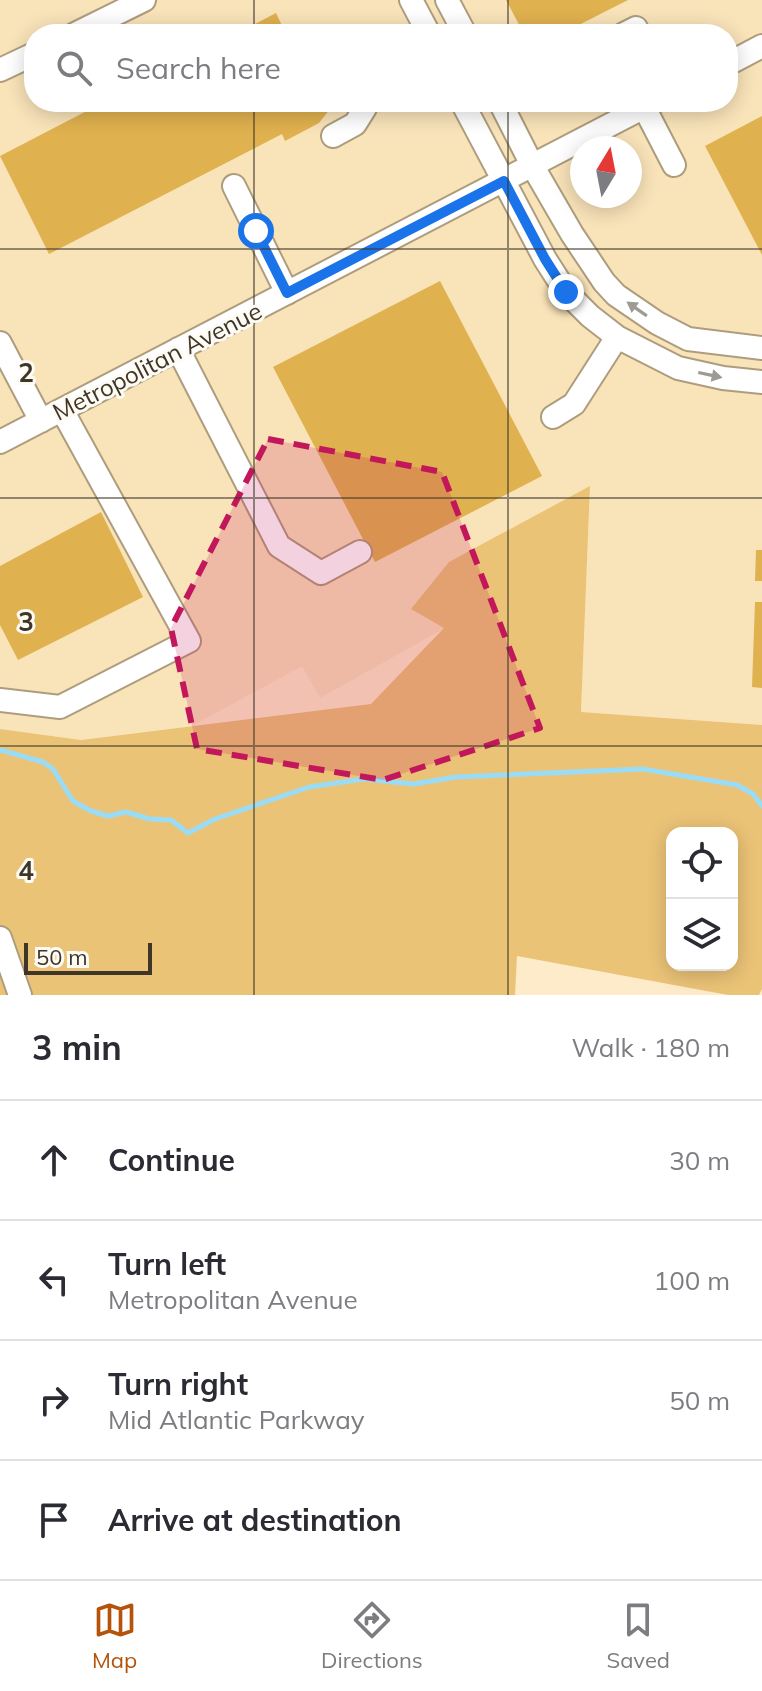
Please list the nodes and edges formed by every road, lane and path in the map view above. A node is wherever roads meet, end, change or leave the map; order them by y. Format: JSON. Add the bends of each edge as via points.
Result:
{"nodes":[{"id":1,"x":144,"y":0,"type":"edge"},
{"id":2,"x":411,"y":0,"type":"edge"},
{"id":3,"x":447,"y":0,"type":"edge"},
{"id":4,"x":95,"y":24,"type":"edge"},
{"id":5,"x":424,"y":24,"type":"edge"},
{"id":6,"x":460,"y":24,"type":"edge"},
{"id":7,"x":762,"y":46,"type":"edge"},
{"id":8,"x":24,"y":59,"type":"edge"},
{"id":9,"x":738,"y":59,"type":"edge"},
{"id":10,"x":0,"y":70,"type":"edge"},
{"id":11,"x":362,"y":112,"type":"edge"},
{"id":12,"x":467,"y":112,"type":"edge"},
{"id":13,"x":505,"y":112,"type":"edge"},
{"id":14,"x":635,"y":112,"type":"edge"},
{"id":15,"x":652,"y":112,"type":"edge"},
{"id":16,"x":333,"y":136,"type":"dead end"},
{"id":17,"x":532,"y":165,"type":"junction"},
{"id":18,"x":674,"y":165,"type":"dead end"},
{"id":19,"x":504,"y":181,"type":"junction"},
{"id":20,"x":234,"y":186,"type":"dead end"},
{"id":21,"x":287,"y":293,"type":"junction"},
{"id":22,"x":617,"y":337,"type":"junction"},
{"id":23,"x":688,"y":339,"type":"junction"},
{"id":24,"x":0,"y":343,"type":"edge"},
{"id":25,"x":762,"y":348,"type":"edge"},
{"id":26,"x":178,"y":349,"type":"junction"},
{"id":27,"x":678,"y":368,"type":"junction"},
{"id":28,"x":762,"y":382,"type":"edge"},
{"id":29,"x":62,"y":410,"type":"junction"},
{"id":30,"x":553,"y":417,"type":"dead end"},
{"id":31,"x":41,"y":421,"type":"junction"},
{"id":32,"x":0,"y":442,"type":"edge"},
{"id":33,"x":360,"y":552,"type":"dead end"},
{"id":34,"x":0,"y":700,"type":"edge"},
{"id":35,"x":0,"y":938,"type":"edge"},
{"id":36,"x":20,"y":995,"type":"edge"}],
"edges":[{"from":1,"to":4,"type":"street"},
{"from":2,"to":5,"type":"street"},
{"from":3,"to":6,"type":"street"},
{"from":7,"to":9,"type":"street"},
{"from":8,"to":10,"type":"street"},
{"from":11,"to":16,"type":"street","via":[[355,124]]},
{"from":12,"to":19,"type":"street"},
{"from":13,"to":17,"type":"street"},
{"from":14,"to":17,"type":"street","name":"Metropolitan Avenue"},
{"from":15,"to":18,"type":"street"},
{"from":17,"to":19,"type":"street","name":"Metropolitan Avenue"},
{"from":23,"to":17,"type":"street","one_way":true,"via":[[657,323],[604,282]]},
{"from":19,"to":21,"type":"street","name":"Metropolitan Avenue"},
{"from":19,"to":22,"type":"street","via":[[566,292]]},
{"from":20,"to":21,"type":"street"},
{"from":21,"to":26,"type":"street","name":"Metropolitan Avenue"},
{"from":22,"to":27,"type":"street"},
{"from":22,"to":30,"type":"street","via":[[574,404]]},
{"from":23,"to":25,"type":"street"},
{"from":23,"to":27,"type":"street"},
{"from":24,"to":31,"type":"street"},
{"from":26,"to":29,"type":"street","name":"Metropolitan Avenue"},
{"from":26,"to":33,"type":"street","via":[[279,546],[321,573]]},
{"from":27,"to":28,"type":"street","one_way":true},
{"from":29,"to":31,"type":"street","name":"Metropolitan Avenue"},
{"from":29,"to":34,"type":"street","via":[[189,641],[60,707]]},
{"from":31,"to":32,"type":"street","name":"Metropolitan Avenue"},
{"from":35,"to":36,"type":"street"}]}
